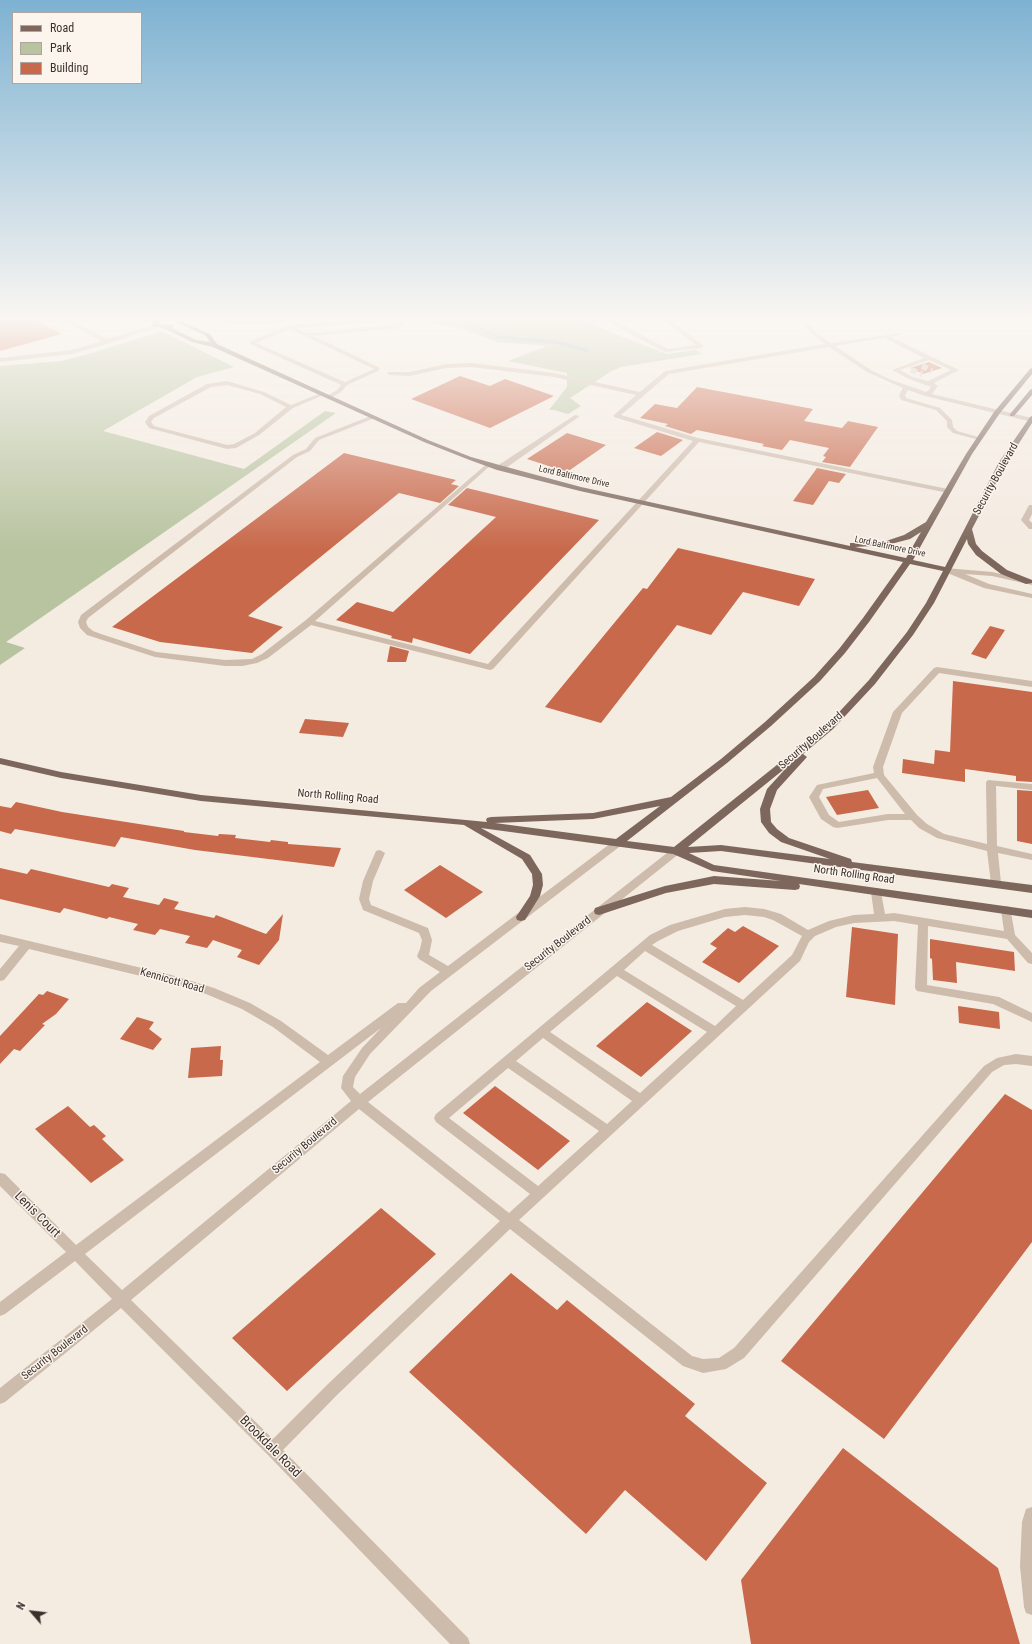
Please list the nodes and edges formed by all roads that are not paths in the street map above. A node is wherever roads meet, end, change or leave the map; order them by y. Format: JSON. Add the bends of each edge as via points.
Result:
{"nodes":[{"id":1,"x":190,"y":396,"type":"edge"},
{"id":2,"x":268,"y":396,"type":"edge"},
{"id":3,"x":324,"y":396,"type":"edge"},
{"id":4,"x":328,"y":396,"type":"edge"},
{"id":5,"x":639,"y":396,"type":"edge"},
{"id":6,"x":902,"y":396,"type":"edge"},
{"id":7,"x":930,"y":396,"type":"edge"},
{"id":8,"x":1011,"y":396,"type":"edge"},
{"id":9,"x":1029,"y":396,"type":"edge"},
{"id":10,"x":291,"y":407,"type":"junction"},
{"id":11,"x":997,"y":412,"type":"junction"},
{"id":12,"x":1012,"y":415,"type":"junction"},
{"id":13,"x":577,"y":416,"type":"dead end"},
{"id":14,"x":373,"y":417,"type":"junction"},
{"id":15,"x":1032,"y":419,"type":"edge"},
{"id":16,"x":979,"y":438,"type":"junction"},
{"id":17,"x":697,"y":440,"type":"junction"},
{"id":18,"x":489,"y":464,"type":"junction"},
{"id":19,"x":500,"y":468,"type":"junction"},
{"id":20,"x":948,"y":490,"type":"junction"},
{"id":21,"x":642,"y":502,"type":"junction"},
{"id":22,"x":1032,"y":507,"type":"edge"},
{"id":23,"x":928,"y":524,"type":"junction"},
{"id":24,"x":1032,"y":527,"type":"edge"},
{"id":25,"x":968,"y":529,"type":"junction"},
{"id":26,"x":836,"y":545,"type":"junction"},
{"id":27,"x":908,"y":561,"type":"junction"},
{"id":28,"x":948,"y":570,"type":"junction"},
{"id":29,"x":1031,"y":583,"type":"edge"},
{"id":30,"x":1032,"y":596,"type":"edge"},
{"id":31,"x":310,"y":622,"type":"junction"},
{"id":32,"x":1032,"y":684,"type":"edge"},
{"id":33,"x":830,"y":727,"type":"junction"},
{"id":34,"x":0,"y":761,"type":"edge"},
{"id":35,"x":879,"y":775,"type":"junction"},
{"id":36,"x":1032,"y":787,"type":"edge"},
{"id":37,"x":675,"y":799,"type":"junction"},
{"id":38,"x":913,"y":817,"type":"junction"},
{"id":39,"x":464,"y":822,"type":"junction"},
{"id":40,"x":619,"y":842,"type":"junction"},
{"id":41,"x":992,"y":848,"type":"junction"},
{"id":42,"x":676,"y":851,"type":"junction"},
{"id":43,"x":380,"y":853,"type":"dead end"},
{"id":44,"x":1032,"y":856,"type":"edge"},
{"id":45,"x":870,"y":868,"type":"junction"},
{"id":46,"x":996,"y":883,"type":"junction"},
{"id":47,"x":1032,"y":889,"type":"edge"},
{"id":48,"x":876,"y":892,"type":"junction"},
{"id":49,"x":1006,"y":910,"type":"junction"},
{"id":50,"x":599,"y":911,"type":"junction"},
{"id":51,"x":1032,"y":914,"type":"edge"},
{"id":52,"x":880,"y":917,"type":"junction"},
{"id":53,"x":521,"y":918,"type":"junction"},
{"id":54,"x":923,"y":923,"type":"junction"},
{"id":55,"x":810,"y":935,"type":"junction"},
{"id":56,"x":1010,"y":936,"type":"junction"},
{"id":57,"x":0,"y":938,"type":"edge"},
{"id":58,"x":28,"y":944,"type":"junction"},
{"id":59,"x":645,"y":946,"type":"junction"},
{"id":60,"x":1032,"y":960,"type":"edge"},
{"id":61,"x":616,"y":970,"type":"junction"},
{"id":62,"x":448,"y":972,"type":"junction"},
{"id":63,"x":0,"y":977,"type":"edge"},
{"id":64,"x":428,"y":987,"type":"junction"},
{"id":65,"x":744,"y":1006,"type":"junction"},
{"id":66,"x":1032,"y":1018,"type":"edge"},
{"id":67,"x":542,"y":1032,"type":"junction"},
{"id":68,"x":716,"y":1032,"type":"junction"},
{"id":69,"x":508,"y":1061,"type":"junction"},
{"id":70,"x":1032,"y":1061,"type":"edge"},
{"id":71,"x":329,"y":1062,"type":"junction"},
{"id":72,"x":641,"y":1100,"type":"junction"},
{"id":73,"x":359,"y":1102,"type":"junction"},
{"id":74,"x":608,"y":1131,"type":"junction"},
{"id":75,"x":0,"y":1178,"type":"edge"},
{"id":76,"x":539,"y":1194,"type":"junction"},
{"id":77,"x":510,"y":1221,"type":"junction"},
{"id":78,"x":75,"y":1253,"type":"junction"},
{"id":79,"x":122,"y":1299,"type":"junction"},
{"id":80,"x":0,"y":1310,"type":"edge"},
{"id":81,"x":0,"y":1396,"type":"edge"},
{"id":82,"x":273,"y":1450,"type":"junction"},
{"id":83,"x":1032,"y":1515,"type":"edge"},
{"id":84,"x":1032,"y":1608,"type":"edge"},
{"id":85,"x":462,"y":1644,"type":"edge"}],
"edges":[{"from":1,"to":10,"type":"street","via":[[151,417],[148,422],[151,427],[227,447],[236,446],[257,434]]},
{"from":2,"to":10,"type":"street"},
{"from":3,"to":10,"type":"street"},
{"from":4,"to":14,"type":"main road","name":"Lord Baltimore Drive"},
{"from":5,"to":17,"type":"street","via":[[616,416]]},
{"from":6,"to":16,"type":"street","via":[[903,399],[938,410],[950,421],[950,428],[955,432]]},
{"from":7,"to":11,"type":"street"},
{"from":8,"to":11,"type":"main road"},
{"from":9,"to":12,"type":"main road"},
{"from":11,"to":12,"type":"street"},
{"from":11,"to":16,"type":"main road"},
{"from":12,"to":15,"type":"street"},
{"from":13,"to":19,"type":"street"},
{"from":14,"to":18,"type":"main road","name":"Lord Baltimore Drive","via":[[426,441]]},
{"from":14,"to":31,"type":"street","via":[[317,439],[308,450],[295,456],[241,497],[84,617],[82,622],[90,633],[155,654],[242,663],[264,656]]},
{"from":15,"to":25,"type":"main road","name":"Security Boulevard","via":[[1003,462]]},
{"from":16,"to":20,"type":"main road"},
{"from":17,"to":20,"type":"street"},
{"from":17,"to":21,"type":"street"},
{"from":18,"to":19,"type":"main road","name":"Lord Baltimore Drive"},
{"from":18,"to":31,"type":"street"},
{"from":19,"to":21,"type":"main road","name":"Lord Baltimore Drive"},
{"from":20,"to":23,"type":"main road"},
{"from":21,"to":26,"type":"main road","name":"Lord Baltimore Drive"},
{"from":21,"to":31,"type":"street","via":[[490,667]]},
{"from":22,"to":24,"type":"street","via":[[1025,520]]},
{"from":23,"to":26,"type":"main road","via":[[907,536],[887,543]]},
{"from":23,"to":27,"type":"main road"},
{"from":25,"to":28,"type":"main road","name":"Security Boulevard"},
{"from":25,"to":29,"type":"main road","via":[[972,544],[979,553],[1004,572]]},
{"from":26,"to":27,"type":"main road","name":"Lord Baltimore Drive"},
{"from":27,"to":28,"type":"main road","name":"Lord Baltimore Drive"},
{"from":27,"to":37,"type":"main road","via":[[866,620],[817,679],[768,724]]},
{"from":28,"to":29,"type":"street","name":"Lord Baltimore Drive","via":[[992,574]]},
{"from":28,"to":30,"type":"street","name":"Lord Baltimore Drive","via":[[987,586]]},
{"from":28,"to":33,"type":"main road","name":"Security Boulevard","via":[[910,633],[872,682]]},
{"from":32,"to":35,"type":"street","via":[[937,670],[898,712],[880,756]]},
{"from":33,"to":42,"type":"main road","name":"Security Boulevard"},
{"from":33,"to":45,"type":"main road","via":[[772,789],[765,809],[766,822],[785,840]]},
{"from":34,"to":39,"type":"main road","name":"North Rolling Road","via":[[90,780],[202,798]]},
{"from":35,"to":38,"type":"street"},
{"from":35,"to":38,"type":"street","via":[[820,787],[814,797],[825,818],[837,825],[888,817]]},
{"from":36,"to":41,"type":"street","via":[[991,782]]},
{"from":37,"to":39,"type":"main road","via":[[593,816]]},
{"from":37,"to":40,"type":"main road"},
{"from":38,"to":41,"type":"street","via":[[941,836]]},
{"from":39,"to":40,"type":"main road","name":"North Rolling Road"},
{"from":39,"to":53,"type":"main road","via":[[526,857],[536,874],[538,885],[535,896]]},
{"from":40,"to":42,"type":"main road","name":"North Rolling Road"},
{"from":40,"to":53,"type":"street"},
{"from":41,"to":44,"type":"street"},
{"from":41,"to":46,"type":"street"},
{"from":42,"to":45,"type":"main road","name":"North Rolling Road","via":[[721,848]]},
{"from":42,"to":48,"type":"main road","name":"North Rolling Road","via":[[712,868]]},
{"from":42,"to":50,"type":"street","name":"Security Boulevard"},
{"from":43,"to":62,"type":"street","via":[[368,881],[364,899],[367,907],[424,931],[427,940],[423,956]]},
{"from":45,"to":46,"type":"main road","name":"North Rolling Road"},
{"from":46,"to":47,"type":"main road","name":"North Rolling Road"},
{"from":48,"to":49,"type":"main road","name":"North Rolling Road"},
{"from":48,"to":50,"type":"main road","via":[[714,880],[665,890]]},
{"from":48,"to":52,"type":"street"},
{"from":49,"to":51,"type":"main road","name":"North Rolling Road"},
{"from":49,"to":56,"type":"street"},
{"from":50,"to":73,"type":"street","name":"Security Boulevard"},
{"from":52,"to":54,"type":"street"},
{"from":52,"to":55,"type":"street","via":[[840,922]]},
{"from":53,"to":62,"type":"street"},
{"from":54,"to":56,"type":"street"},
{"from":54,"to":66,"type":"street","via":[[921,988],[995,1000]]},
{"from":55,"to":59,"type":"street","via":[[777,917],[745,911],[724,913],[674,928],[654,938]]},
{"from":55,"to":65,"type":"street","via":[[804,941],[796,958]]},
{"from":56,"to":60,"type":"street"},
{"from":57,"to":58,"type":"street","name":"Kennicott Road"},
{"from":58,"to":63,"type":"street"},
{"from":58,"to":71,"type":"street","name":"Kennicott Road","via":[[210,991],[246,1006],[278,1024]]},
{"from":59,"to":61,"type":"street"},
{"from":59,"to":65,"type":"street"},
{"from":61,"to":67,"type":"street"},
{"from":61,"to":68,"type":"street"},
{"from":62,"to":64,"type":"street"},
{"from":64,"to":71,"type":"street"},
{"from":64,"to":73,"type":"street","via":[[356,1063],[346,1088]]},
{"from":65,"to":68,"type":"street"},
{"from":67,"to":69,"type":"street"},
{"from":67,"to":72,"type":"street"},
{"from":68,"to":72,"type":"street"},
{"from":69,"to":74,"type":"street"},
{"from":69,"to":76,"type":"street","via":[[440,1118]]},
{"from":70,"to":77,"type":"street","via":[[1001,1061],[988,1069],[739,1353],[721,1364],[703,1366],[688,1361]]},
{"from":71,"to":78,"type":"street"},
{"from":72,"to":74,"type":"street"},
{"from":73,"to":77,"type":"street"},
{"from":73,"to":79,"type":"street","name":"Security Boulevard"},
{"from":74,"to":76,"type":"street"},
{"from":75,"to":78,"type":"street","name":"Lenis Court"},
{"from":76,"to":77,"type":"street"},
{"from":77,"to":82,"type":"street","via":[[333,1389]]},
{"from":78,"to":79,"type":"street","name":"Brookdale Road"},
{"from":78,"to":80,"type":"street"},
{"from":79,"to":81,"type":"street","name":"Security Boulevard"},
{"from":79,"to":82,"type":"street","name":"Brookdale Road"},
{"from":82,"to":85,"type":"street","name":"Brookdale Road"},
{"from":83,"to":84,"type":"street","via":[[1028,1566]]}]}
